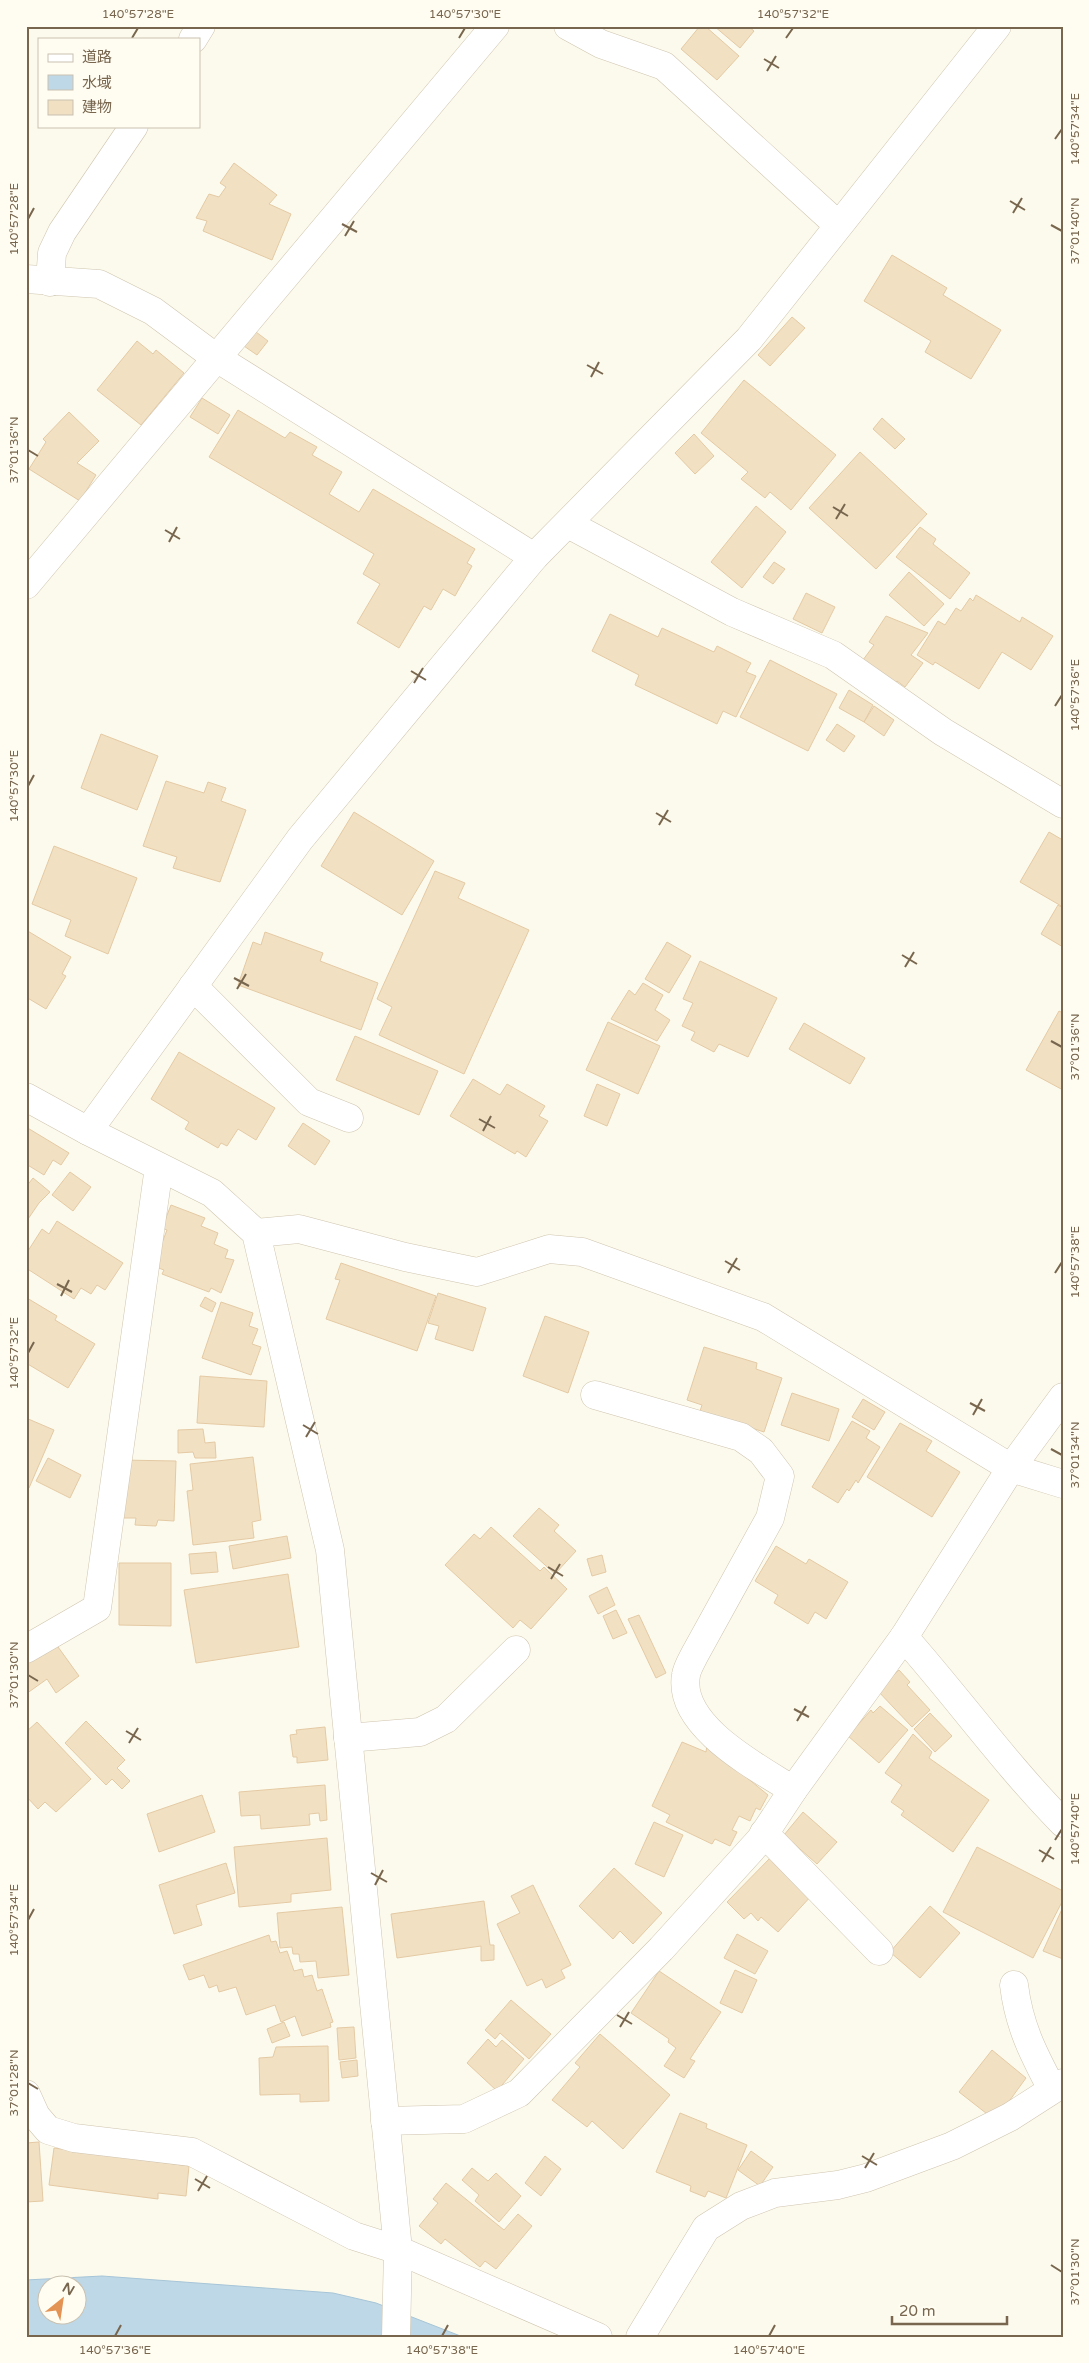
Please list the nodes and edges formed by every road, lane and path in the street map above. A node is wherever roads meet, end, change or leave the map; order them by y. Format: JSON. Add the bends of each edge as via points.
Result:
{"nodes":[{"id":1,"x":201,"y":26,"type":"edge"},
{"id":2,"x":495,"y":26,"type":"edge"},
{"id":3,"x":568,"y":26,"type":"edge"},
{"id":4,"x":997,"y":26,"type":"edge"},
{"id":5,"x":194,"y":38,"type":"edge"},
{"id":6,"x":133,"y":128,"type":"edge"},
{"id":7,"x":838,"y":225,"type":"junction"},
{"id":8,"x":38,"y":280,"type":"edge"},
{"id":9,"x":215,"y":358,"type":"junction"},
{"id":10,"x":568,"y":524,"type":"junction"},
{"id":11,"x":534,"y":557,"type":"junction"},
{"id":12,"x":26,"y":585,"type":"edge"},
{"id":13,"x":1063,"y":804,"type":"edge"},
{"id":14,"x":193,"y":986,"type":"junction"},
{"id":15,"x":26,"y":1097,"type":"edge"},
{"id":16,"x":349,"y":1118,"type":"dead end"},
{"id":17,"x":88,"y":1131,"type":"junction"},
{"id":18,"x":159,"y":1167,"type":"junction"},
{"id":19,"x":256,"y":1234,"type":"junction"},
{"id":20,"x":595,"y":1395,"type":"dead end"},
{"id":21,"x":1063,"y":1398,"type":"edge"},
{"id":22,"x":1012,"y":1468,"type":"junction"},
{"id":23,"x":1063,"y":1484,"type":"edge"},
{"id":24,"x":904,"y":1636,"type":"junction"},
{"id":25,"x":26,"y":1649,"type":"edge"},
{"id":26,"x":516,"y":1650,"type":"dead end"},
{"id":27,"x":348,"y":1738,"type":"junction"},
{"id":28,"x":793,"y":1790,"type":"junction"},
{"id":29,"x":1063,"y":1823,"type":"edge"},
{"id":30,"x":764,"y":1833,"type":"junction"},
{"id":31,"x":879,"y":1951,"type":"dead end"},
{"id":32,"x":1014,"y":1985,"type":"dead end"},
{"id":33,"x":1058,"y":2086,"type":"edge"},
{"id":34,"x":26,"y":2094,"type":"edge"},
{"id":35,"x":385,"y":2121,"type":"junction"},
{"id":36,"x":398,"y":2258,"type":"junction"},
{"id":37,"x":396,"y":2337,"type":"edge"},
{"id":38,"x":598,"y":2337,"type":"edge"},
{"id":39,"x":640,"y":2337,"type":"edge"}],
"edges":[{"from":1,"to":5,"type":"street"},
{"from":2,"to":9,"type":"street"},
{"from":3,"to":7,"type":"street","via":[[601,44],[664,66]]},
{"from":4,"to":7,"type":"street"},
{"from":6,"to":8,"type":"street","via":[[62,232]]},
{"from":7,"to":10,"type":"street","via":[[749,339]]},
{"from":8,"to":9,"type":"street","via":[[99,284],[153,312]]},
{"from":9,"to":11,"type":"street"},
{"from":9,"to":12,"type":"street"},
{"from":10,"to":11,"type":"street"},
{"from":10,"to":13,"type":"street","via":[[732,612],[833,655],[943,732]]},
{"from":11,"to":14,"type":"street","via":[[300,839]]},
{"from":14,"to":16,"type":"street","via":[[309,1102]]},
{"from":14,"to":17,"type":"street"},
{"from":15,"to":17,"type":"street"},
{"from":17,"to":18,"type":"street"},
{"from":18,"to":19,"type":"street","via":[[212,1193]]},
{"from":18,"to":25,"type":"street","via":[[97,1608]]},
{"from":19,"to":22,"type":"street","via":[[299,1229],[477,1272],[550,1249],[582,1252],[762,1317]]},
{"from":19,"to":27,"type":"street","via":[[330,1550]]},
{"from":20,"to":28,"type":"street","via":[[741,1437],[760,1451],[780,1476],[770,1518],[686,1674],[686,1693],[699,1720],[730,1749]]},
{"from":21,"to":22,"type":"street"},
{"from":22,"to":23,"type":"street"},
{"from":22,"to":24,"type":"street"},
{"from":24,"to":28,"type":"street"},
{"from":24,"to":29,"type":"street","via":[[1031,1790]]},
{"from":26,"to":27,"type":"street","via":[[446,1719],[420,1732]]},
{"from":27,"to":35,"type":"street"},
{"from":28,"to":30,"type":"street"},
{"from":30,"to":31,"type":"street"},
{"from":30,"to":35,"type":"street","via":[[661,1949],[519,2092],[464,2119]]},
{"from":32,"to":33,"type":"street","via":[[1027,2042]]},
{"from":33,"to":39,"type":"street","via":[[1010,2117],[952,2146],[866,2178],[775,2193],[741,2206],[706,2228]]},
{"from":34,"to":36,"type":"street","via":[[36,2116],[48,2130],[74,2138],[192,2152]]},
{"from":35,"to":36,"type":"street"},
{"from":36,"to":37,"type":"street"},
{"from":36,"to":38,"type":"street"}]}
